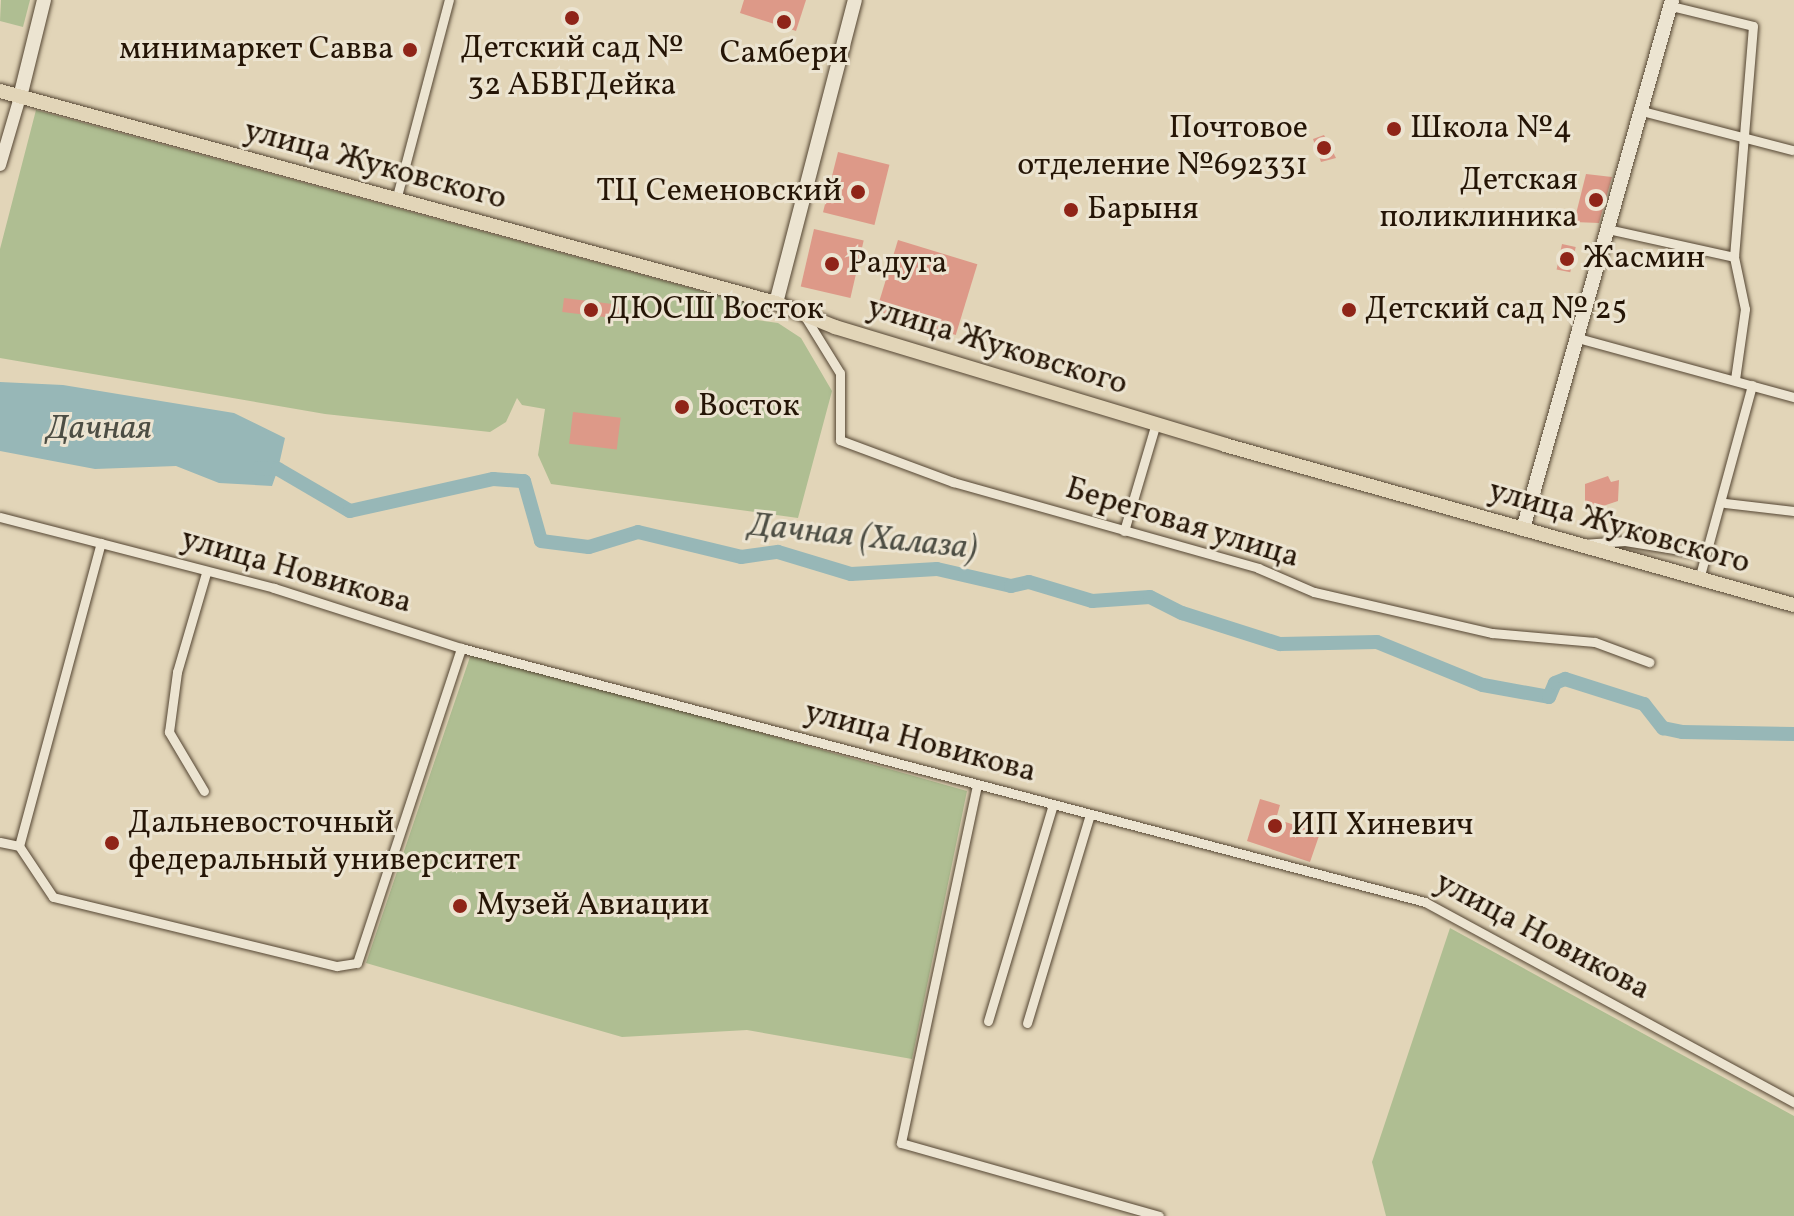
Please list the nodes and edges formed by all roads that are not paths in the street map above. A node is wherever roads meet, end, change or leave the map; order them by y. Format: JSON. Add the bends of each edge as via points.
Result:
{"nodes":[{"id":1,"x":44,"y":0,"type":"edge"},
{"id":2,"x":449,"y":0,"type":"edge"},
{"id":3,"x":855,"y":0,"type":"edge"},
{"id":4,"x":1672,"y":3,"type":"edge"},
{"id":5,"x":0,"y":91,"type":"edge"},
{"id":6,"x":20,"y":97,"type":"junction"},
{"id":7,"x":1642,"y":111,"type":"junction"},
{"id":8,"x":1744,"y":135,"type":"junction"},
{"id":9,"x":1792,"y":150,"type":"edge"},
{"id":10,"x":0,"y":165,"type":"edge"},
{"id":11,"x":396,"y":200,"type":"junction"},
{"id":12,"x":1608,"y":229,"type":"junction"},
{"id":13,"x":1734,"y":257,"type":"junction"},
{"id":14,"x":776,"y":303,"type":"junction"},
{"id":15,"x":801,"y":313,"type":"junction"},
{"id":16,"x":1578,"y":338,"type":"junction"},
{"id":17,"x":1735,"y":379,"type":"junction"},
{"id":18,"x":1752,"y":385,"type":"junction"},
{"id":19,"x":1794,"y":397,"type":"edge"},
{"id":20,"x":1156,"y":423,"type":"junction"},
{"id":21,"x":1725,"y":503,"type":"junction"},
{"id":22,"x":1794,"y":511,"type":"edge"},
{"id":23,"x":0,"y":517,"type":"edge"},
{"id":24,"x":1523,"y":529,"type":"junction"},
{"id":25,"x":1124,"y":531,"type":"junction"},
{"id":26,"x":101,"y":543,"type":"junction"},
{"id":27,"x":1580,"y":545,"type":"junction"},
{"id":28,"x":1705,"y":554,"type":"junction"},
{"id":29,"x":206,"y":573,"type":"junction"},
{"id":30,"x":1699,"y":579,"type":"junction"},
{"id":31,"x":1794,"y":605,"type":"edge"},
{"id":32,"x":461,"y":648,"type":"junction"},
{"id":33,"x":1649,"y":662,"type":"dead end"},
{"id":34,"x":977,"y":785,"type":"junction"},
{"id":35,"x":204,"y":791,"type":"dead end"},
{"id":36,"x":1053,"y":805,"type":"junction"},
{"id":37,"x":1090,"y":814,"type":"junction"},
{"id":38,"x":0,"y":842,"type":"edge"},
{"id":39,"x":19,"y":846,"type":"junction"},
{"id":40,"x":988,"y":1021,"type":"dead end"},
{"id":41,"x":1027,"y":1023,"type":"dead end"},
{"id":42,"x":1794,"y":1102,"type":"edge"},
{"id":43,"x":1159,"y":1216,"type":"edge"}],
"edges":[{"from":1,"to":6,"type":"main road"},
{"from":2,"to":11,"type":"street"},
{"from":3,"to":14,"type":"main road"},
{"from":4,"to":7,"type":"main road"},
{"from":4,"to":8,"type":"street","via":[[1753,26]]},
{"from":5,"to":6,"type":"main road","name":"улица Жуковского"},
{"from":6,"to":10,"type":"street"},
{"from":6,"to":11,"type":"main road","name":"улица Жуковского"},
{"from":7,"to":8,"type":"street"},
{"from":7,"to":12,"type":"main road"},
{"from":8,"to":9,"type":"street"},
{"from":8,"to":13,"type":"street"},
{"from":11,"to":14,"type":"main road","name":"улица Жуковского"},
{"from":12,"to":13,"type":"street"},
{"from":12,"to":16,"type":"main road"},
{"from":13,"to":17,"type":"street","via":[[1745,309]]},
{"from":14,"to":15,"type":"main road","name":"улица Жуковского"},
{"from":15,"to":20,"type":"main road","name":"улица Жуковского"},
{"from":15,"to":25,"type":"street","name":"Береговая улица","via":[[840,373],[840,440],[953,482]]},
{"from":16,"to":17,"type":"street"},
{"from":16,"to":24,"type":"main road"},
{"from":17,"to":18,"type":"street"},
{"from":18,"to":19,"type":"street"},
{"from":18,"to":21,"type":"street"},
{"from":20,"to":24,"type":"main road","name":"улица Жуковского"},
{"from":20,"to":25,"type":"street"},
{"from":21,"to":22,"type":"street"},
{"from":21,"to":28,"type":"street"},
{"from":23,"to":26,"type":"street","name":"улица Новикова"},
{"from":24,"to":27,"type":"main road","name":"улица Жуковского"},
{"from":25,"to":33,"type":"street","name":"Береговая улица","via":[[1416,618],[1595,642]]},
{"from":26,"to":29,"type":"street","name":"улица Новикова"},
{"from":26,"to":39,"type":"street"},
{"from":27,"to":28,"type":"street","via":[[1625,541]]},
{"from":27,"to":30,"type":"main road","name":"улица Жуковского"},
{"from":28,"to":30,"type":"street"},
{"from":29,"to":32,"type":"street","name":"улица Новикова"},
{"from":29,"to":35,"type":"street","via":[[177,672],[169,732]]},
{"from":30,"to":31,"type":"main road","name":"улица Жуковского"},
{"from":32,"to":34,"type":"street","name":"улица Новикова"},
{"from":32,"to":39,"type":"street","via":[[357,963],[337,966],[53,897]]},
{"from":34,"to":36,"type":"street","name":"улица Новикова"},
{"from":34,"to":43,"type":"street","via":[[901,1143]]},
{"from":36,"to":37,"type":"street","name":"улица Новикова"},
{"from":36,"to":40,"type":"street"},
{"from":37,"to":41,"type":"street"},
{"from":37,"to":42,"type":"street","name":"улица Новикова","via":[[1425,902]]},
{"from":38,"to":39,"type":"street"}]}
